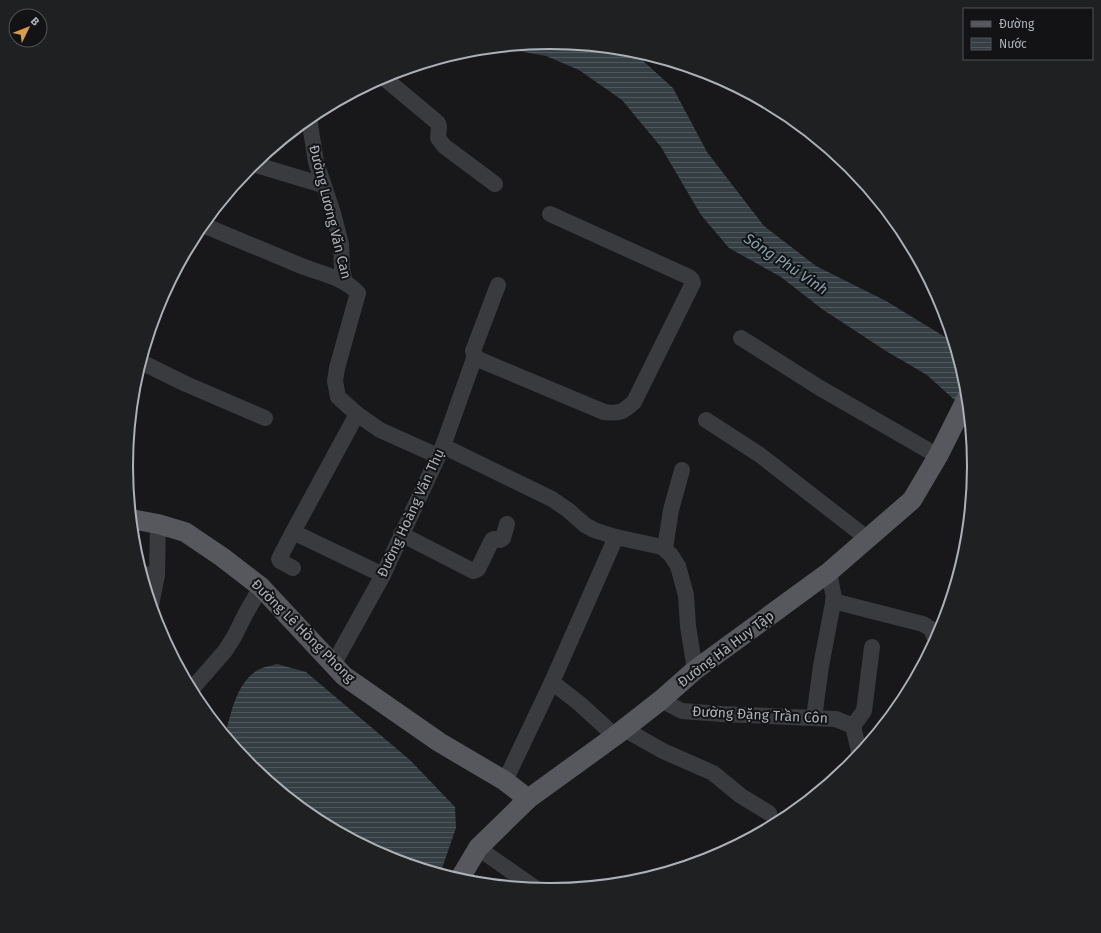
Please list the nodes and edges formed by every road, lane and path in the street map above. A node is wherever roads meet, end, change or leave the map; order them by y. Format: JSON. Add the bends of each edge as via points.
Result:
{"nodes":[{"id":1,"x":389,"y":82,"type":"edge"},
{"id":2,"x":311,"y":125,"type":"edge"},
{"id":3,"x":260,"y":166,"type":"edge"},
{"id":4,"x":495,"y":184,"type":"dead end"},
{"id":5,"x":322,"y":185,"type":"junction"},
{"id":6,"x":550,"y":214,"type":"dead end"},
{"id":7,"x":209,"y":226,"type":"edge"},
{"id":8,"x":345,"y":282,"type":"junction"},
{"id":9,"x":498,"y":285,"type":"dead end"},
{"id":10,"x":740,"y":338,"type":"dead end"},
{"id":11,"x":475,"y":356,"type":"junction"},
{"id":12,"x":146,"y":364,"type":"edge"},
{"id":13,"x":963,"y":406,"type":"edge"},
{"id":14,"x":357,"y":414,"type":"junction"},
{"id":15,"x":265,"y":418,"type":"dead end"},
{"id":16,"x":706,"y":420,"type":"dead end"},
{"id":17,"x":441,"y":451,"type":"junction"},
{"id":18,"x":938,"y":456,"type":"junction"},
{"id":19,"x":682,"y":470,"type":"dead end"},
{"id":20,"x":137,"y":520,"type":"edge"},
{"id":21,"x":158,"y":524,"type":"junction"},
{"id":22,"x":507,"y":524,"type":"dead end"},
{"id":23,"x":294,"y":532,"type":"junction"},
{"id":24,"x":401,"y":534,"type":"junction"},
{"id":25,"x":616,"y":537,"type":"junction"},
{"id":26,"x":868,"y":538,"type":"junction"},
{"id":27,"x":665,"y":548,"type":"junction"},
{"id":28,"x":293,"y":568,"type":"dead end"},
{"id":29,"x":829,"y":572,"type":"junction"},
{"id":30,"x":149,"y":574,"type":"edge"},
{"id":31,"x":383,"y":575,"type":"junction"},
{"id":32,"x":261,"y":587,"type":"junction"},
{"id":33,"x":833,"y":601,"type":"junction"},
{"id":34,"x":933,"y":633,"type":"edge"},
{"id":35,"x":872,"y":647,"type":"dead end"},
{"id":36,"x":333,"y":665,"type":"junction"},
{"id":37,"x":695,"y":670,"type":"junction"},
{"id":38,"x":552,"y":682,"type":"junction"},
{"id":39,"x":195,"y":685,"type":"edge"},
{"id":40,"x":661,"y":700,"type":"junction"},
{"id":41,"x":814,"y":718,"type":"junction"},
{"id":42,"x":853,"y":726,"type":"junction"},
{"id":43,"x":620,"y":732,"type":"junction"},
{"id":44,"x":858,"y":748,"type":"edge"},
{"id":45,"x":505,"y":781,"type":"junction"},
{"id":46,"x":528,"y":798,"type":"junction"},
{"id":47,"x":769,"y":812,"type":"dead end"},
{"id":48,"x":478,"y":848,"type":"junction"},
{"id":49,"x":462,"y":875,"type":"edge"},
{"id":50,"x":528,"y":883,"type":"edge"}],
"edges":[{"from":1,"to":4,"type":"street","via":[[438,123],[438,138],[444,146]]},
{"from":2,"to":5,"type":"street","name":"Đường Lương Văn Can"},
{"from":3,"to":5,"type":"street"},
{"from":5,"to":8,"type":"street","name":"Đường Lương Văn Can","via":[[341,244]]},
{"from":6,"to":11,"type":"street","via":[[692,280],[693,283],[641,390],[634,402],[623,412],[604,412]]},
{"from":7,"to":8,"type":"street"},
{"from":8,"to":14,"type":"street","name":"Đường Lương Văn Can","via":[[358,293],[335,381],[338,397]]},
{"from":9,"to":11,"type":"street","name":"Đường Hoàng Văn Thụ","via":[[473,351]]},
{"from":10,"to":18,"type":"street"},
{"from":11,"to":17,"type":"street","name":"Đường Hoàng Văn Thụ"},
{"from":12,"to":15,"type":"street"},
{"from":13,"to":18,"type":"main road","name":"Đường Hà Huy Tập"},
{"from":14,"to":17,"type":"street","name":"Đường Lương Văn Can","via":[[380,430]]},
{"from":14,"to":23,"type":"street"},
{"from":16,"to":26,"type":"street","via":[[760,456]]},
{"from":17,"to":24,"type":"street","name":"Đường Hoàng Văn Thụ"},
{"from":17,"to":25,"type":"street","name":"Đường Lương Văn Can","via":[[552,499],[585,525]]},
{"from":18,"to":26,"type":"main road","name":"Đường Hà Huy Tập","via":[[912,500]]},
{"from":19,"to":27,"type":"street","via":[[671,510]]},
{"from":20,"to":21,"type":"main road","name":"Đường Lê Hồng Phong"},
{"from":21,"to":30,"type":"street"},
{"from":21,"to":32,"type":"main road","name":"Đường Lê Hồng Phong","via":[[184,532]]},
{"from":22,"to":24,"type":"street","via":[[503,538],[492,540],[478,569],[472,571]]},
{"from":23,"to":28,"type":"street","via":[[279,559]]},
{"from":23,"to":31,"type":"street"},
{"from":24,"to":31,"type":"street","name":"Đường Hoàng Văn Thụ"},
{"from":25,"to":27,"type":"street","name":"Đường Lương Văn Can"},
{"from":25,"to":38,"type":"street"},
{"from":26,"to":29,"type":"main road","name":"Đường Hà Huy Tập"},
{"from":27,"to":37,"type":"street","via":[[678,566],[683,584]]},
{"from":29,"to":33,"type":"street"},
{"from":29,"to":37,"type":"main road","name":"Đường Hà Huy Tập"},
{"from":31,"to":36,"type":"street","name":"Đường Hoàng Văn Thụ"},
{"from":32,"to":36,"type":"main road","name":"Đường Lê Hồng Phong"},
{"from":32,"to":39,"type":"street","via":[[225,652]]},
{"from":33,"to":34,"type":"street","via":[[923,624]]},
{"from":33,"to":41,"type":"street"},
{"from":35,"to":42,"type":"street","via":[[864,710]]},
{"from":36,"to":45,"type":"main road","name":"Đường Lê Hồng Phong","via":[[344,676],[439,742]]},
{"from":37,"to":40,"type":"main road","name":"Đường Hà Huy Tập"},
{"from":38,"to":43,"type":"street"},
{"from":38,"to":45,"type":"street"},
{"from":40,"to":41,"type":"street","name":"Đường Đặng Trần Côn","via":[[682,711]]},
{"from":40,"to":43,"type":"main road","name":"Đường Hà Huy Tập"},
{"from":41,"to":42,"type":"street","name":"Đường Đặng Trần Côn","via":[[836,719]]},
{"from":42,"to":44,"type":"street"},
{"from":43,"to":46,"type":"main road","name":"Đường Hà Huy Tập"},
{"from":43,"to":47,"type":"street","via":[[713,773],[741,796]]},
{"from":45,"to":46,"type":"main road","name":"Đường Lê Hồng Phong"},
{"from":46,"to":48,"type":"main road","name":"Đường Hà Huy Tập"},
{"from":48,"to":49,"type":"main road","name":"Đường Hà Huy Tập"},
{"from":48,"to":50,"type":"street"}]}
